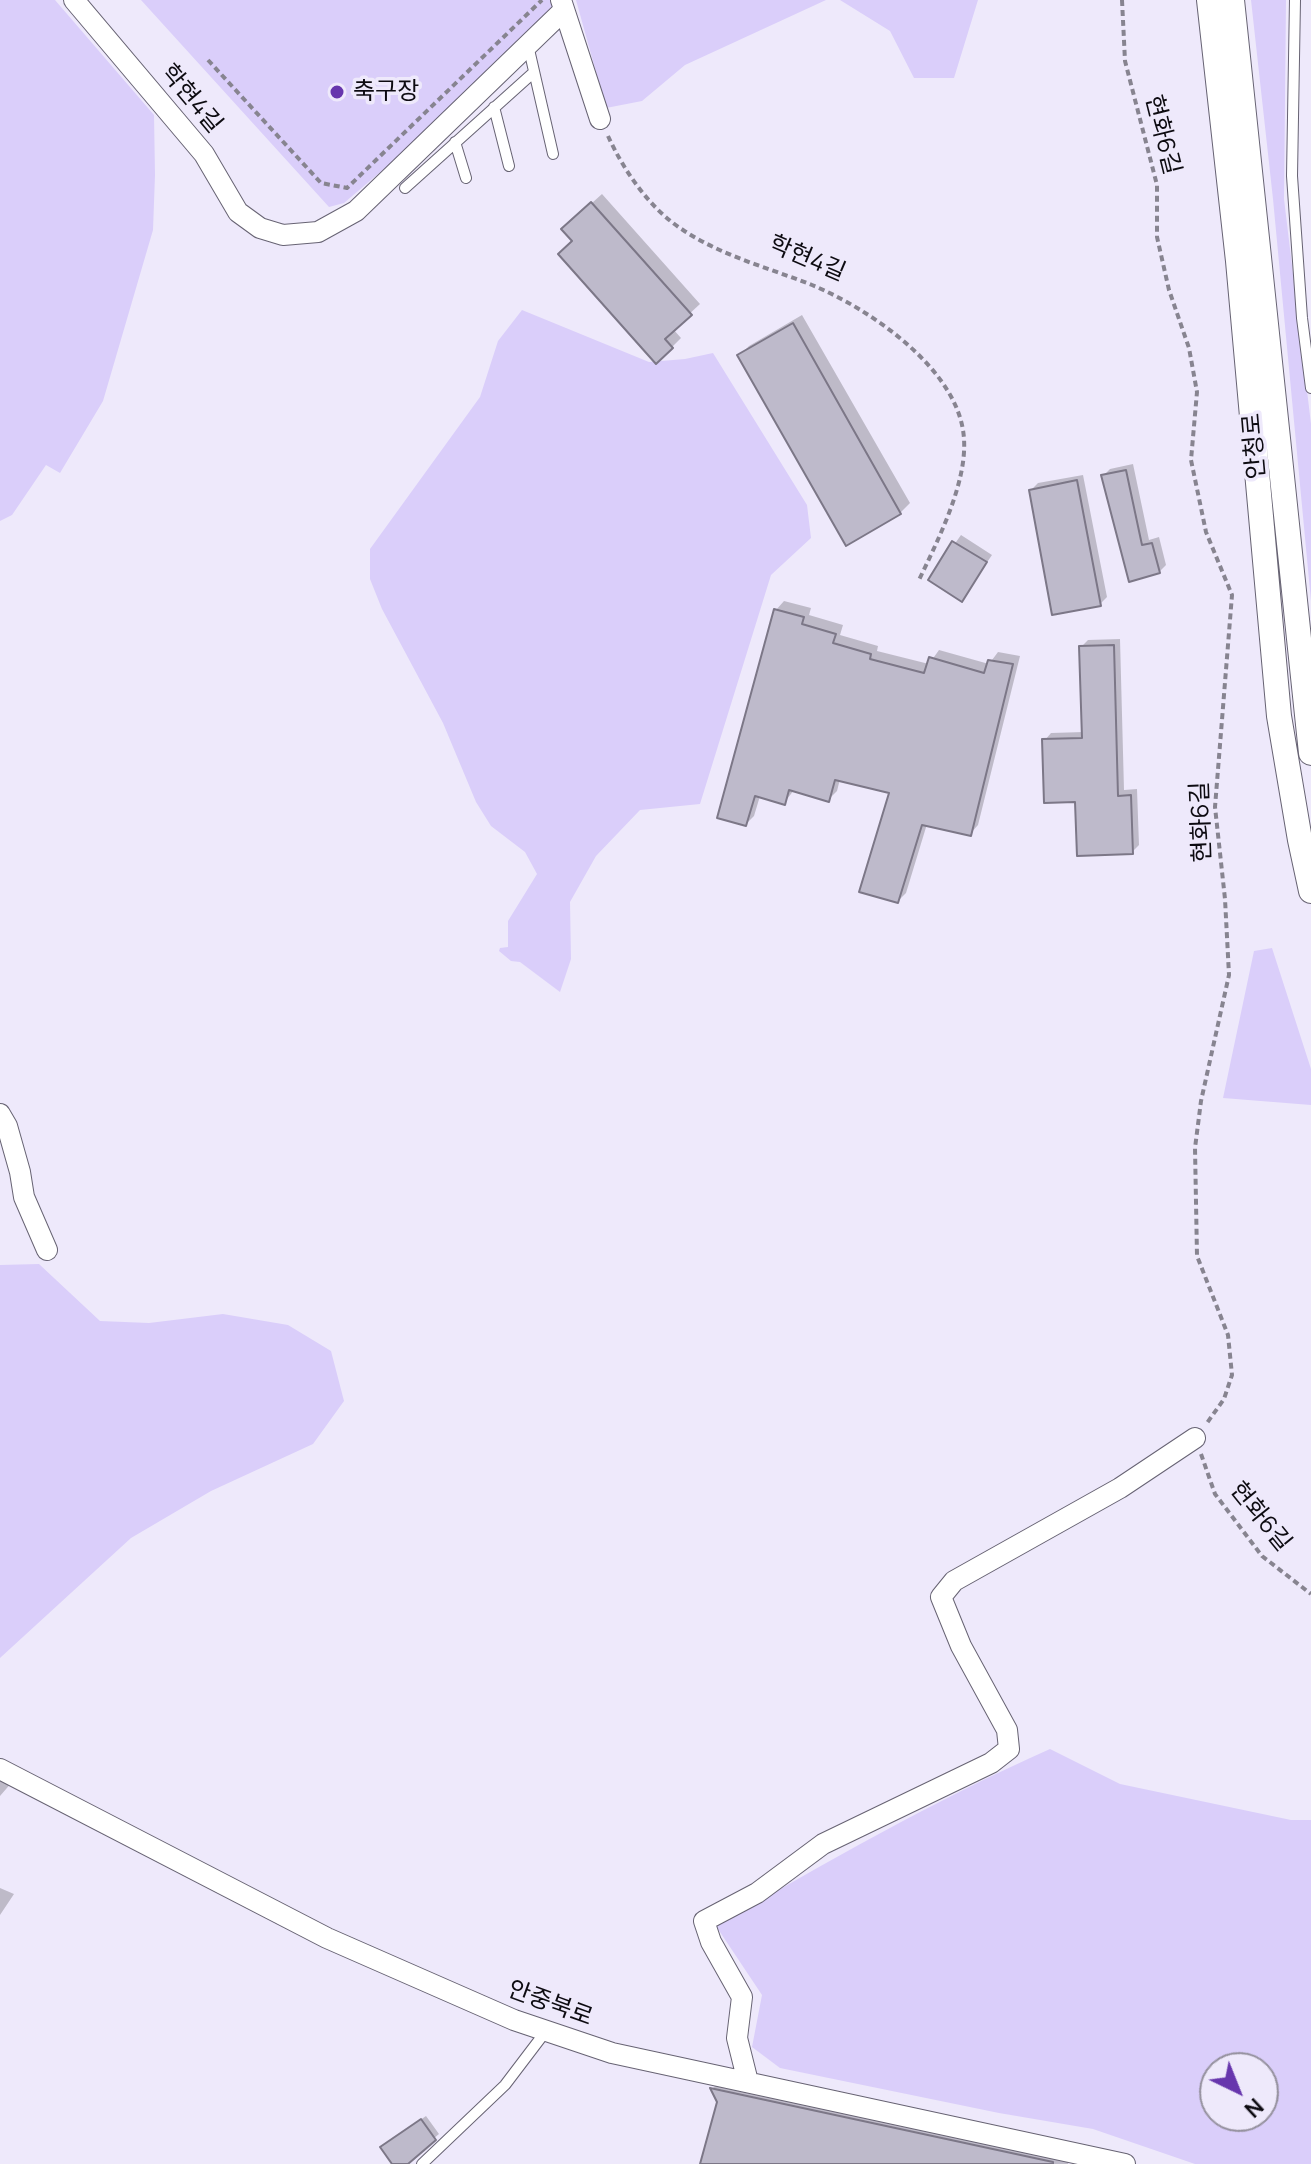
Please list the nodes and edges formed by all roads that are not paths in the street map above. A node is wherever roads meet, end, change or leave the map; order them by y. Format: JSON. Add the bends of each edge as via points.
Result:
{"nodes":[{"id":1,"x":74,"y":0,"type":"edge"},
{"id":2,"x":1209,"y":0,"type":"edge"},
{"id":3,"x":1232,"y":0,"type":"edge"},
{"id":4,"x":1295,"y":0,"type":"edge"},
{"id":5,"x":562,"y":5,"type":"edge"},
{"id":6,"x":528,"y":45,"type":"junction"},
{"id":7,"x":533,"y":73,"type":"junction"},
{"id":8,"x":494,"y":107,"type":"junction"},
{"id":9,"x":600,"y":119,"type":"road end"},
{"id":10,"x":455,"y":142,"type":"junction"},
{"id":11,"x":553,"y":154,"type":"dead end"},
{"id":12,"x":509,"y":166,"type":"dead end"},
{"id":13,"x":466,"y":178,"type":"dead end"},
{"id":14,"x":405,"y":188,"type":"dead end"},
{"id":15,"x":1311,"y":388,"type":"edge"},
{"id":16,"x":1311,"y":753,"type":"edge"},
{"id":17,"x":1311,"y":891,"type":"edge"},
{"id":18,"x":0,"y":1114,"type":"edge"},
{"id":19,"x":47,"y":1250,"type":"dead end"},
{"id":20,"x":1195,"y":1438,"type":"road end"},
{"id":21,"x":0,"y":1769,"type":"edge"},
{"id":22,"x":546,"y":2031,"type":"junction"},
{"id":23,"x":748,"y":2082,"type":"junction"},
{"id":24,"x":422,"y":2164,"type":"edge"},
{"id":25,"x":1125,"y":2164,"type":"edge"}],
"edges":[{"from":1,"to":6,"type":"street","name":"학현4길","via":[[204,154],[238,212],[260,228],[283,235],[318,232],[356,211]]},
{"from":2,"to":17,"type":"street","name":"안청로","via":[[1279,716]]},
{"from":3,"to":16,"type":"street","name":"안청로"},
{"from":4,"to":15,"type":"lane","via":[[1292,176]]},
{"from":5,"to":6,"type":"street","name":"학현4길"},
{"from":5,"to":9,"type":"street"},
{"from":6,"to":7,"type":"lane"},
{"from":7,"to":8,"type":"lane"},
{"from":7,"to":11,"type":"lane"},
{"from":8,"to":10,"type":"lane"},
{"from":8,"to":12,"type":"lane"},
{"from":10,"to":13,"type":"lane"},
{"from":10,"to":14,"type":"lane"},
{"from":18,"to":19,"type":"street","via":[[24,1197]]},
{"from":20,"to":23,"type":"street","via":[[1120,1488],[954,1581],[941,1597],[1007,1730],[1009,1749],[991,1763],[823,1844],[757,1893],[704,1921],[742,1997],[737,2038]]},
{"from":21,"to":22,"type":"street","name":"안중북로","via":[[327,1938]]},
{"from":22,"to":23,"type":"street","name":"안중북로","via":[[612,2053]]},
{"from":22,"to":24,"type":"lane","via":[[505,2085]]},
{"from":23,"to":25,"type":"street","name":"안중북로"}]}
